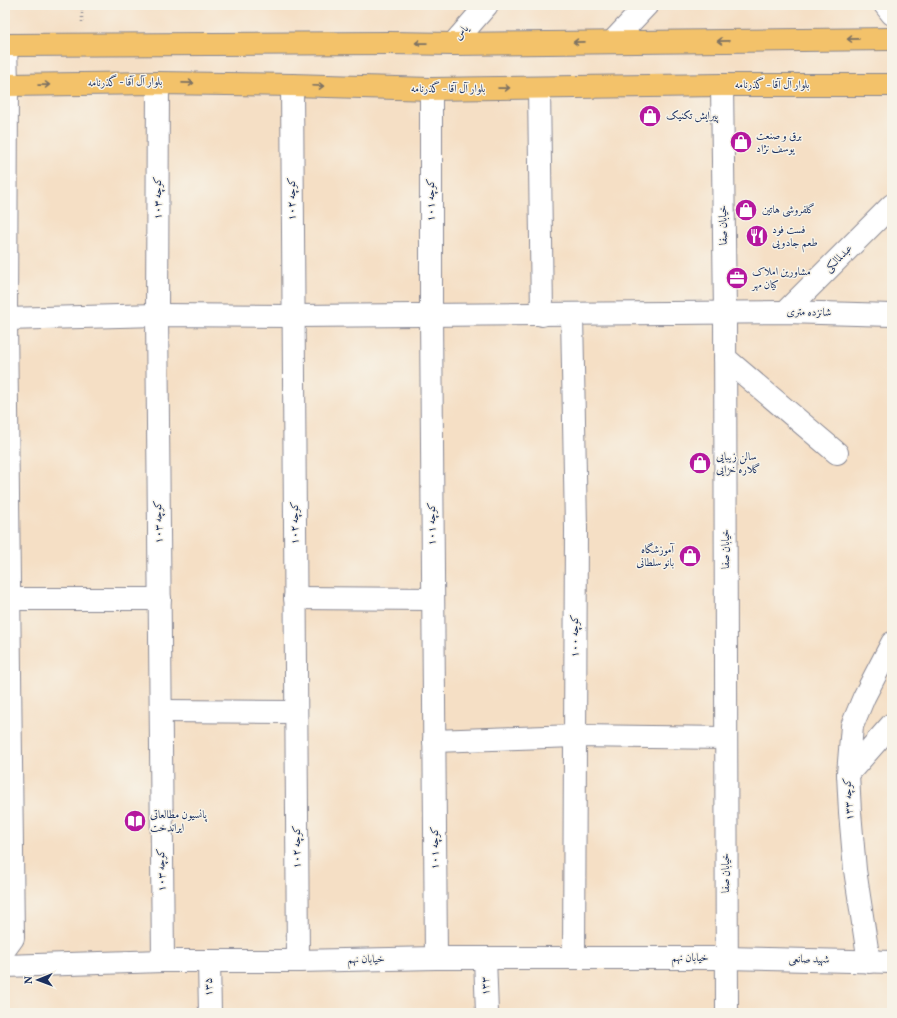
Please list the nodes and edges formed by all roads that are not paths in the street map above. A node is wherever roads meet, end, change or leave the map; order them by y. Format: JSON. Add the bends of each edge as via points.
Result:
{"nodes":[{"id":1,"x":487,"y":5,"type":"edge"},
{"id":2,"x":647,"y":5,"type":"edge"},
{"id":3,"x":885,"y":5,"type":"edge"},
{"id":4,"x":892,"y":14,"type":"edge"},
{"id":5,"x":892,"y":39,"type":"edge"},
{"id":6,"x":612,"y":42,"type":"junction"},
{"id":7,"x":452,"y":44,"type":"junction"},
{"id":8,"x":6,"y":45,"type":"edge"},
{"id":9,"x":158,"y":83,"type":"junction"},
{"id":10,"x":6,"y":85,"type":"edge"},
{"id":11,"x":292,"y":85,"type":"junction"},
{"id":12,"x":722,"y":85,"type":"junction"},
{"id":13,"x":892,"y":85,"type":"edge"},
{"id":14,"x":539,"y":88,"type":"junction"},
{"id":15,"x":431,"y":90,"type":"junction"},
{"id":16,"x":892,"y":205,"type":"edge"},
{"id":17,"x":785,"y":312,"type":"junction"},
{"id":18,"x":725,"y":313,"type":"junction"},
{"id":19,"x":542,"y":314,"type":"junction"},
{"id":20,"x":572,"y":314,"type":"junction"},
{"id":21,"x":157,"y":315,"type":"junction"},
{"id":22,"x":430,"y":315,"type":"junction"},
{"id":23,"x":892,"y":315,"type":"edge"},
{"id":24,"x":293,"y":316,"type":"junction"},
{"id":25,"x":6,"y":318,"type":"junction"},
{"id":26,"x":725,"y":358,"type":"junction"},
{"id":27,"x":837,"y":453,"type":"dead end"},
{"id":28,"x":10,"y":598,"type":"junction"},
{"id":29,"x":295,"y":598,"type":"junction"},
{"id":30,"x":160,"y":599,"type":"junction"},
{"id":31,"x":433,"y":599,"type":"junction"},
{"id":32,"x":892,"y":644,"type":"edge"},
{"id":33,"x":161,"y":711,"type":"junction"},
{"id":34,"x":296,"y":712,"type":"junction"},
{"id":35,"x":892,"y":724,"type":"edge"},
{"id":36,"x":575,"y":736,"type":"junction"},
{"id":37,"x":726,"y":738,"type":"junction"},
{"id":38,"x":434,"y":741,"type":"junction"},
{"id":39,"x":848,"y":774,"type":"junction"},
{"id":40,"x":5,"y":949,"type":"edge"},
{"id":41,"x":436,"y":958,"type":"junction"},
{"id":42,"x":485,"y":958,"type":"junction"},
{"id":43,"x":574,"y":958,"type":"junction"},
{"id":44,"x":726,"y":958,"type":"junction"},
{"id":45,"x":163,"y":961,"type":"junction"},
{"id":46,"x":209,"y":961,"type":"junction"},
{"id":47,"x":298,"y":961,"type":"junction"},
{"id":48,"x":869,"y":962,"type":"junction"},
{"id":49,"x":892,"y":962,"type":"edge"},
{"id":50,"x":5,"y":966,"type":"edge"},
{"id":51,"x":210,"y":1013,"type":"edge"},
{"id":52,"x":487,"y":1013,"type":"edge"},
{"id":53,"x":727,"y":1013,"type":"edge"}],
"edges":[{"from":1,"to":7,"type":"street","name":"یاس"},
{"from":2,"to":6,"type":"street"},
{"from":3,"to":4,"type":"street"},
{"from":5,"to":6,"type":"main road","one_way":true},
{"from":6,"to":7,"type":"main road","one_way":true},
{"from":7,"to":8,"type":"main road","one_way":true,"via":[[390,42]]},
{"from":8,"to":10,"type":"street"},
{"from":10,"to":9,"type":"main road","name":"بلوار آل آقا - گذرنامه","one_way":true},
{"from":9,"to":11,"type":"main road","name":"بلوار آل آقا - گذرنامه","one_way":true},
{"from":9,"to":21,"type":"street","name":"کوچه ۱۰۳"},
{"from":10,"to":25,"type":"street"},
{"from":11,"to":15,"type":"main road","name":"بلوار آل آقا - گذرنامه","one_way":true},
{"from":11,"to":24,"type":"street","name":"کوچه ۱۰۲"},
{"from":12,"to":13,"type":"main road","name":"بلوار آل آقا - گذرنامه"},
{"from":12,"to":14,"type":"main road","name":"بلوار آل آقا - گذرنامه"},
{"from":12,"to":18,"type":"street","name":"خیابان صفا"},
{"from":15,"to":14,"type":"main road","name":"بلوار آل آقا - گذرنامه","one_way":true},
{"from":14,"to":19,"type":"street"},
{"from":15,"to":22,"type":"street","name":"کوچه ۱۰۱"},
{"from":16,"to":17,"type":"street","name":"عبدلمالکی"},
{"from":17,"to":18,"type":"street","name":"شانزده متری"},
{"from":17,"to":23,"type":"street","name":"شانزده متری"},
{"from":18,"to":20,"type":"street","name":"شانزده متری"},
{"from":18,"to":26,"type":"street","name":"خیابان صفا"},
{"from":19,"to":20,"type":"street","name":"شانزده متری"},
{"from":19,"to":22,"type":"street","name":"شانزده متری"},
{"from":20,"to":36,"type":"street","name":"کوچه ۱۰۰","via":[[576,528]]},
{"from":21,"to":24,"type":"street","name":"شانزده متری"},
{"from":21,"to":25,"type":"street","name":"شانزده متری"},
{"from":21,"to":30,"type":"street","name":"کوچه ۱۰۳"},
{"from":22,"to":24,"type":"street","name":"شانزده متری"},
{"from":22,"to":31,"type":"street","name":"کوچه ۱۰۱"},
{"from":24,"to":29,"type":"street","name":"کوچه ۱۰۲"},
{"from":25,"to":28,"type":"street"},
{"from":26,"to":27,"type":"street"},
{"from":26,"to":37,"type":"street","name":"خیابان صفا"},
{"from":28,"to":30,"type":"street"},
{"from":28,"to":40,"type":"street","via":[[14,938]]},
{"from":29,"to":31,"type":"street"},
{"from":29,"to":34,"type":"street","name":"کوچه ۱۰۲"},
{"from":30,"to":33,"type":"street","name":"کوچه ۱۰۳"},
{"from":31,"to":38,"type":"street","name":"کوچه ۱۰۱"},
{"from":32,"to":39,"type":"street","name":"کوچه ۱۳۳","via":[[852,726]]},
{"from":33,"to":34,"type":"street"},
{"from":33,"to":45,"type":"street","name":"کوچه ۱۰۳"},
{"from":34,"to":47,"type":"street","name":"کوچه ۱۰۲"},
{"from":35,"to":39,"type":"street"},
{"from":36,"to":37,"type":"street"},
{"from":36,"to":38,"type":"street"},
{"from":36,"to":43,"type":"street","name":"کوچه ۱۰۰"},
{"from":37,"to":44,"type":"street","name":"خیابان صفا"},
{"from":38,"to":41,"type":"street","name":"کوچه ۱۰۱"},
{"from":39,"to":48,"type":"street","name":"کوچه ۱۳۳","via":[[855,870]]},
{"from":41,"to":42,"type":"street","name":"خیابان نهم"},
{"from":41,"to":47,"type":"street","name":"خیابان نهم"},
{"from":42,"to":43,"type":"street","name":"خیابان نهم"},
{"from":42,"to":52,"type":"street","name":"۱۳۳"},
{"from":43,"to":44,"type":"street","name":"خیابان نهم"},
{"from":44,"to":48,"type":"street","name":"شهید صانعی"},
{"from":44,"to":53,"type":"street","name":"خیابان صفا"},
{"from":45,"to":46,"type":"street","name":"خیابان نهم"},
{"from":45,"to":50,"type":"street","name":"خیابان نهم"},
{"from":46,"to":47,"type":"street","name":"خیابان نهم"},
{"from":46,"to":51,"type":"street","name":"۱۳۵"},
{"from":48,"to":49,"type":"street","name":"شهید صانعی"}]}
